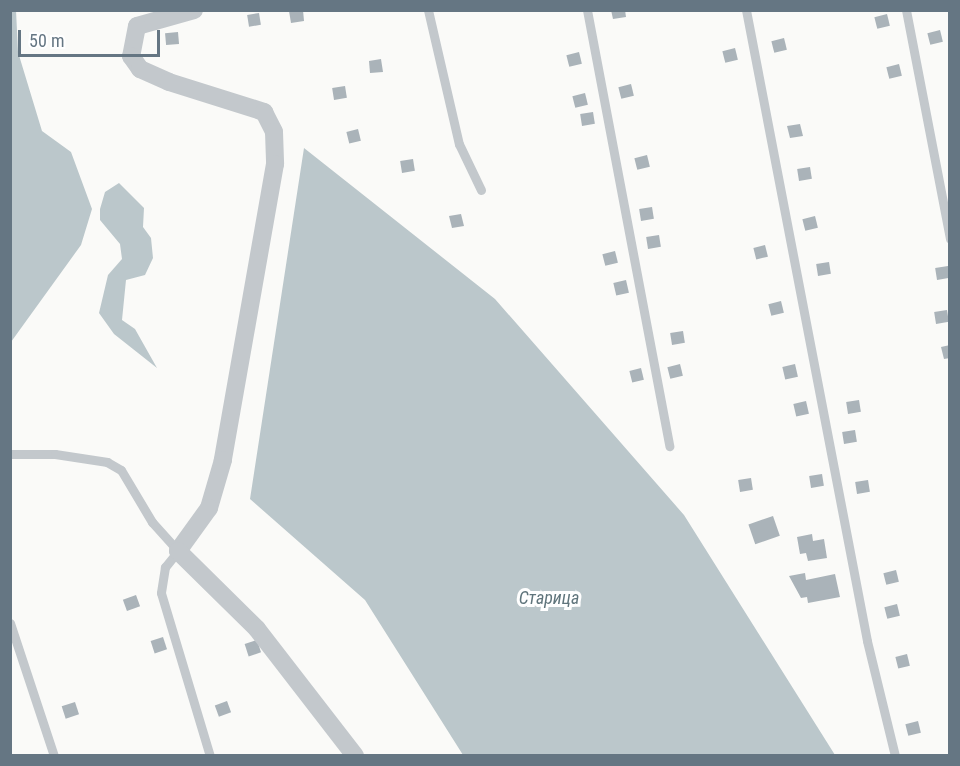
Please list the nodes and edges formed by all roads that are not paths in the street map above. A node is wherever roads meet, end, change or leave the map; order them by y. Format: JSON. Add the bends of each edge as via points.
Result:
{"nodes":[{"id":1,"x":194,"y":10,"type":"edge"},
{"id":2,"x":428,"y":10,"type":"edge"},
{"id":3,"x":587,"y":10,"type":"edge"},
{"id":4,"x":746,"y":10,"type":"edge"},
{"id":5,"x":906,"y":10,"type":"edge"},
{"id":6,"x":481,"y":190,"type":"dead end"},
{"id":7,"x":950,"y":239,"type":"edge"},
{"id":8,"x":669,"y":446,"type":"dead end"},
{"id":9,"x":10,"y":454,"type":"edge"},
{"id":10,"x":178,"y":551,"type":"junction"},
{"id":11,"x":10,"y":623,"type":"edge"},
{"id":12,"x":54,"y":756,"type":"edge"},
{"id":13,"x":210,"y":756,"type":"edge"},
{"id":14,"x":355,"y":756,"type":"edge"},
{"id":15,"x":896,"y":756,"type":"edge"}],
"edges":[{"from":1,"to":10,"type":"street","via":[[137,26],[131,56],[140,69],[169,82],[264,112],[274,132],[275,164],[223,460],[209,508]]},
{"from":2,"to":6,"type":"lane","via":[[459,144]]},
{"from":3,"to":8,"type":"lane"},
{"from":4,"to":15,"type":"lane","via":[[867,641]]},
{"from":5,"to":7,"type":"lane"},
{"from":9,"to":10,"type":"lane","via":[[55,454],[107,462],[121,470],[152,522]]},
{"from":10,"to":13,"type":"lane","via":[[165,567],[161,592]]},
{"from":10,"to":14,"type":"street","via":[[257,629]]},
{"from":11,"to":12,"type":"lane"}]}
